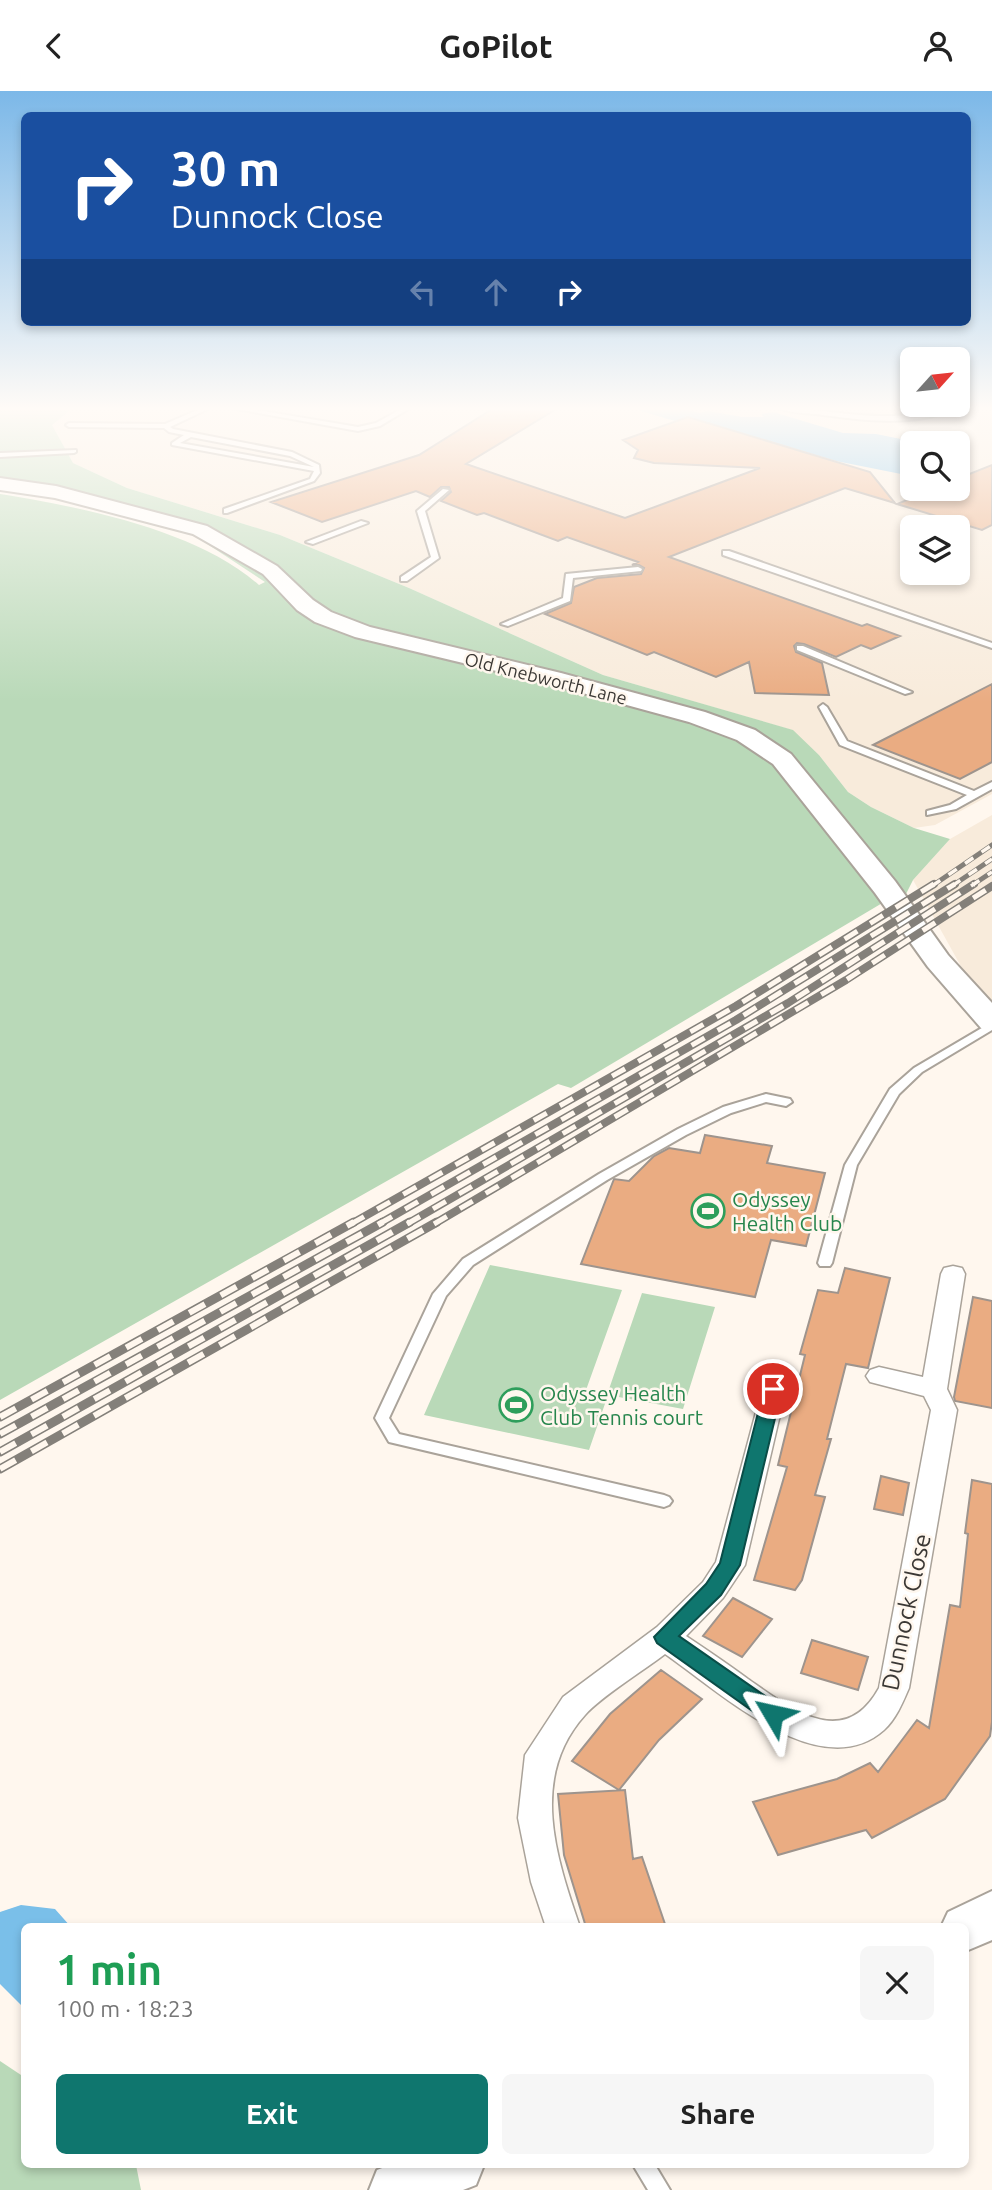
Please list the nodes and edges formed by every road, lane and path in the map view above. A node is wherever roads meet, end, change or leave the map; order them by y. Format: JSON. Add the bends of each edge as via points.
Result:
{"nodes":[{"id":1,"x":111,"y":506,"type":"edge"},
{"id":2,"x":239,"y":506,"type":"edge"},
{"id":3,"x":427,"y":506,"type":"edge"},
{"id":4,"x":227,"y":510,"type":"dead end"},
{"id":5,"x":364,"y":523,"type":"dead end"},
{"id":6,"x":310,"y":542,"type":"dead end"},
{"id":7,"x":726,"y":553,"type":"dead end"},
{"id":8,"x":638,"y":569,"type":"dead end"},
{"id":9,"x":404,"y":579,"type":"dead end"},
{"id":10,"x":505,"y":624,"type":"dead end"},
{"id":11,"x":992,"y":646,"type":"edge"},
{"id":12,"x":800,"y":648,"type":"dead end"},
{"id":13,"x":908,"y":692,"type":"dead end"},
{"id":14,"x":823,"y":707,"type":"dead end"},
{"id":15,"x":992,"y":785,"type":"edge"},
{"id":16,"x":976,"y":795,"type":"junction"},
{"id":17,"x":930,"y":813,"type":"dead end"},
{"id":18,"x":992,"y":1023,"type":"edge"},
{"id":19,"x":786,"y":1102,"type":"dead end"},
{"id":20,"x":825,"y":1263,"type":"dead end"},
{"id":21,"x":953,"y":1274,"type":"dead end"},
{"id":22,"x":879,"y":1376,"type":"dead end"},
{"id":23,"x":773,"y":1389,"type":"dead end"},
{"id":24,"x":934,"y":1389,"type":"junction"},
{"id":25,"x":664,"y":1501,"type":"dead end"},
{"id":26,"x":664,"y":1637,"type":"junction"},
{"id":27,"x":992,"y":1914,"type":"edge"},
{"id":28,"x":562,"y":1923,"type":"edge"},
{"id":29,"x":969,"y":1926,"type":"edge"},
{"id":30,"x":450,"y":2168,"type":"edge"},
{"id":31,"x":644,"y":2168,"type":"edge"},
{"id":32,"x":397,"y":2190,"type":"edge"},
{"id":33,"x":660,"y":2190,"type":"edge"}],
"edges":[{"from":1,"to":18,"type":"street","name":"Old Knebworth Lane","via":[[200,530],[270,570],[323,617],[363,632],[553,678],[746,735],[782,759],[885,887],[937,961]]},
{"from":2,"to":4,"type":"lane"},
{"from":3,"to":9,"type":"lane","via":[[421,511],[435,558]]},
{"from":5,"to":6,"type":"lane"},
{"from":7,"to":11,"type":"lane"},
{"from":8,"to":10,"type":"lane","via":[[569,576],[567,599]]},
{"from":12,"to":13,"type":"lane"},
{"from":14,"to":16,"type":"lane","via":[[843,743]]},
{"from":15,"to":16,"type":"lane"},
{"from":16,"to":17,"type":"lane"},
{"from":18,"to":20,"type":"lane","via":[[918,1070],[894,1092],[851,1165]]},
{"from":19,"to":25,"type":"lane","via":[[766,1098],[727,1110],[682,1132],[468,1262],[440,1294],[382,1418],[394,1438]]},
{"from":21,"to":24,"type":"street","name":"Dunnock Close"},
{"from":22,"to":24,"type":"street"},
{"from":23,"to":26,"type":"street","via":[[730,1565],[713,1590]]},
{"from":24,"to":26,"type":"street","name":"Dunnock Close","via":[[944,1409],[894,1688],[871,1723],[849,1733],[799,1728]]},
{"from":26,"to":28,"type":"street","via":[[574,1706],[541,1755],[534,1818]]},
{"from":27,"to":29,"type":"street"},
{"from":30,"to":32,"type":"street"},
{"from":31,"to":33,"type":"lane"}]}
